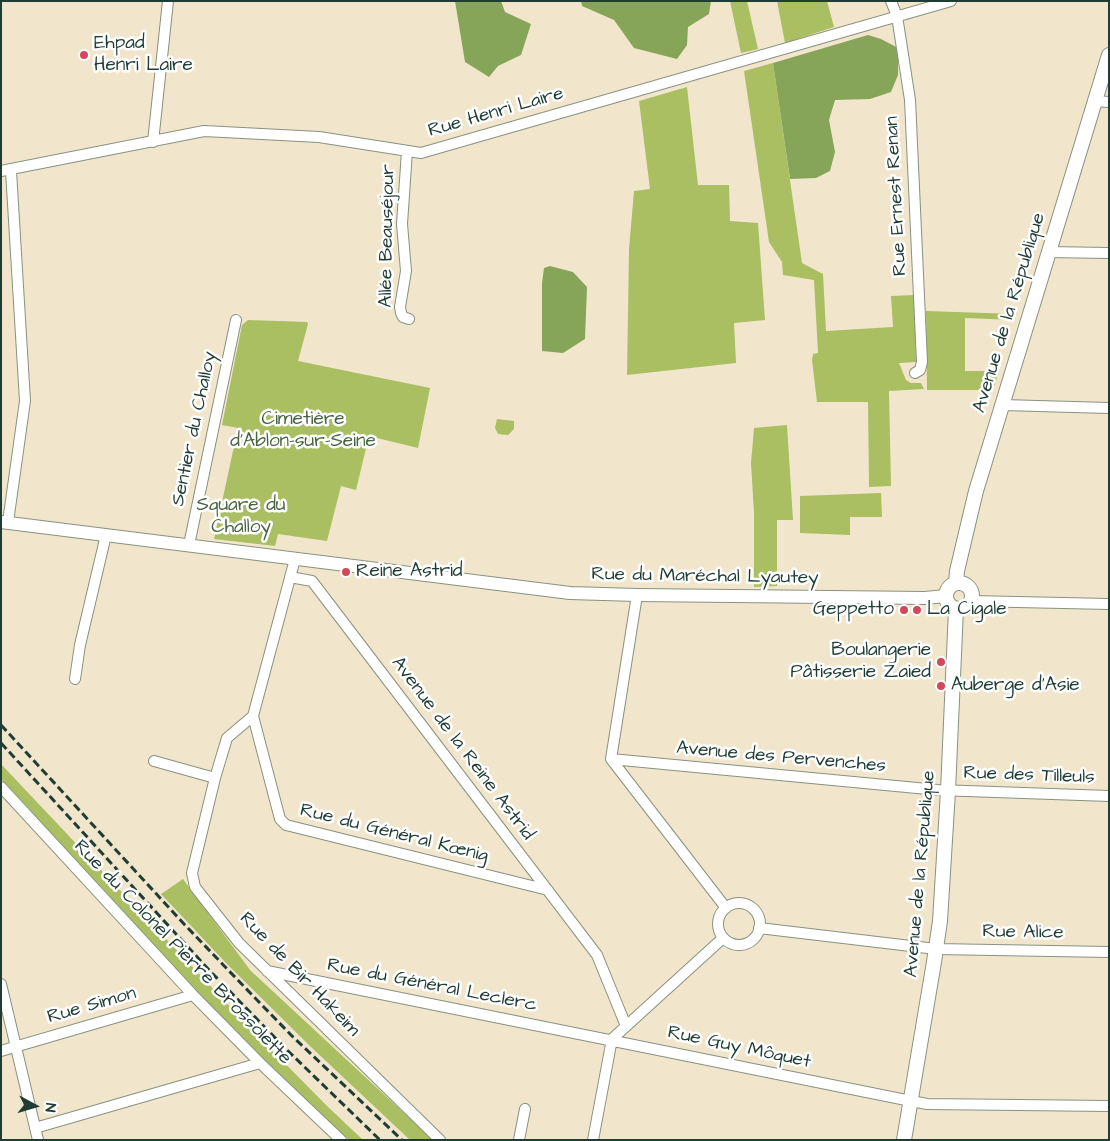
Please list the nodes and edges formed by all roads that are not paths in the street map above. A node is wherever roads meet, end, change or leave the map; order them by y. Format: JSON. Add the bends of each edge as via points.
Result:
{"nodes":[{"id":1,"x":168,"y":1,"type":"edge"},
{"id":2,"x":891,"y":1,"type":"edge"},
{"id":3,"x":951,"y":1,"type":"edge"},
{"id":4,"x":897,"y":16,"type":"junction"},
{"id":5,"x":1109,"y":55,"type":"edge"},
{"id":6,"x":1094,"y":101,"type":"junction"},
{"id":7,"x":1109,"y":102,"type":"edge"},
{"id":8,"x":153,"y":142,"type":"junction"},
{"id":9,"x":407,"y":151,"type":"junction"},
{"id":10,"x":6,"y":171,"type":"edge"},
{"id":11,"x":1048,"y":252,"type":"junction"},
{"id":12,"x":1109,"y":253,"type":"edge"},
{"id":13,"x":409,"y":319,"type":"dead end"},
{"id":14,"x":236,"y":320,"type":"dead end"},
{"id":15,"x":914,"y":373,"type":"dead end"},
{"id":16,"x":1002,"y":405,"type":"junction"},
{"id":17,"x":1109,"y":408,"type":"edge"},
{"id":18,"x":5,"y":522,"type":"edge"},
{"id":19,"x":106,"y":535,"type":"junction"},
{"id":20,"x":189,"y":545,"type":"junction"},
{"id":21,"x":296,"y":559,"type":"junction"},
{"id":22,"x":290,"y":577,"type":"junction"},
{"id":23,"x":956,"y":583,"type":"junction"},
{"id":24,"x":637,"y":595,"type":"junction"},
{"id":25,"x":946,"y":596,"type":"junction"},
{"id":26,"x":971,"y":601,"type":"junction"},
{"id":27,"x":1109,"y":604,"type":"edge"},
{"id":28,"x":956,"y":609,"type":"junction"},
{"id":29,"x":75,"y":680,"type":"dead end"},
{"id":30,"x":253,"y":716,"type":"junction"},
{"id":31,"x":611,"y":759,"type":"junction"},
{"id":32,"x":154,"y":761,"type":"dead end"},
{"id":33,"x":215,"y":778,"type":"junction"},
{"id":34,"x":1,"y":788,"type":"edge"},
{"id":35,"x":948,"y":791,"type":"junction"},
{"id":36,"x":1109,"y":796,"type":"edge"},
{"id":37,"x":548,"y":890,"type":"junction"},
{"id":38,"x":726,"y":908,"type":"junction"},
{"id":39,"x":759,"y":928,"type":"junction"},
{"id":40,"x":723,"y":938,"type":"junction"},
{"id":41,"x":936,"y":949,"type":"junction"},
{"id":42,"x":1109,"y":952,"type":"edge"},
{"id":43,"x":267,"y":971,"type":"junction"},
{"id":44,"x":1,"y":984,"type":"edge"},
{"id":45,"x":193,"y":995,"type":"junction"},
{"id":46,"x":626,"y":1026,"type":"junction"},
{"id":47,"x":561,"y":1029,"type":"joint"},
{"id":48,"x":612,"y":1040,"type":"junction"},
{"id":49,"x":16,"y":1046,"type":"junction"},
{"id":50,"x":1,"y":1050,"type":"edge"},
{"id":51,"x":260,"y":1063,"type":"junction"},
{"id":52,"x":911,"y":1101,"type":"junction"},
{"id":53,"x":1109,"y":1106,"type":"edge"},
{"id":54,"x":525,"y":1109,"type":"dead end"},
{"id":55,"x":36,"y":1128,"type":"junction"},
{"id":56,"x":38,"y":1140,"type":"edge"},
{"id":57,"x":341,"y":1140,"type":"edge"},
{"id":58,"x":440,"y":1140,"type":"edge"},
{"id":59,"x":519,"y":1140,"type":"edge"},
{"id":60,"x":593,"y":1140,"type":"edge"},
{"id":61,"x":904,"y":1140,"type":"edge"}],
"edges":[{"from":1,"to":8,"type":"street"},
{"from":2,"to":4,"type":"street","name":"Rue Ernest Renan"},
{"from":3,"to":4,"type":"street","name":"Rue Henri Laire"},
{"from":4,"to":9,"type":"street","name":"Rue Henri Laire","via":[[421,153]]},
{"from":4,"to":15,"type":"street","name":"Rue Ernest Renan","via":[[910,100],[922,362],[920,370]]},
{"from":5,"to":6,"type":"main road","name":"Avenue de la République"},
{"from":6,"to":7,"type":"street"},
{"from":6,"to":11,"type":"main road","name":"Avenue de la République"},
{"from":8,"to":9,"type":"street","name":"Rue Henri Laire","via":[[204,131],[319,137]]},
{"from":8,"to":10,"type":"street","name":"Rue Henri Laire"},
{"from":9,"to":13,"type":"street","name":"Allée Beauséjour","via":[[402,224],[406,271],[400,307],[403,317]]},
{"from":10,"to":18,"type":"street","via":[[25,401]]},
{"from":11,"to":12,"type":"street"},
{"from":11,"to":16,"type":"main road","name":"Avenue de la République"},
{"from":14,"to":20,"type":"street","name":"Sentier du Challoy"},
{"from":16,"to":17,"type":"street"},
{"from":16,"to":23,"type":"main road","name":"Avenue de la République","via":[[976,491]]},
{"from":18,"to":19,"type":"street","name":"Rue du Maréchal Lyautey"},
{"from":19,"to":20,"type":"street","name":"Rue du Maréchal Lyautey"},
{"from":19,"to":29,"type":"street","via":[[80,644]]},
{"from":20,"to":21,"type":"street","name":"Rue du Maréchal Lyautey"},
{"from":21,"to":22,"type":"street"},
{"from":21,"to":24,"type":"street","name":"Rue du Maréchal Lyautey","via":[[570,593]]},
{"from":22,"to":30,"type":"street"},
{"from":22,"to":37,"type":"street","name":"Avenue de la Reine Astrid","via":[[312,581]]},
{"from":23,"to":25,"type":"main road"},
{"from":23,"to":26,"type":"main road","via":[[969,587]]},
{"from":24,"to":25,"type":"street","name":"Rue du Maréchal Lyautey"},
{"from":24,"to":31,"type":"street"},
{"from":25,"to":28,"type":"main road","via":[[950,606]]},
{"from":26,"to":27,"type":"street"},
{"from":26,"to":28,"type":"main road","via":[[964,608]]},
{"from":28,"to":35,"type":"main road","name":"Avenue de la République"},
{"from":30,"to":33,"type":"street","name":"Rue de Bir Hakeim","via":[[227,738]]},
{"from":30,"to":37,"type":"street","name":"Rue du Général Kœnig","via":[[280,819],[286,825]]},
{"from":31,"to":35,"type":"street","name":"Avenue des Pervenches"},
{"from":31,"to":38,"type":"street"},
{"from":32,"to":33,"type":"street"},
{"from":33,"to":43,"type":"street","name":"Rue de Bir Hakeim","via":[[192,873],[196,887],[234,936]]},
{"from":34,"to":45,"type":"street","name":"Rue du Colonel Pierre Brossolette"},
{"from":35,"to":36,"type":"street","name":"Rue des Tilleuls"},
{"from":35,"to":41,"type":"main road","name":"Avenue de la République"},
{"from":37,"to":46,"type":"street","name":"Avenue de la Reine Astrid","via":[[597,955]]},
{"from":38,"to":39,"type":"street","via":[[741,904],[748,906],[755,911]]},
{"from":38,"to":40,"type":"street","via":[[718,922]]},
{"from":39,"to":40,"type":"street","via":[[752,941],[746,944],[736,945]]},
{"from":39,"to":41,"type":"street","name":"Rue Alice"},
{"from":40,"to":46,"type":"street"},
{"from":41,"to":42,"type":"street","name":"Rue Alice"},
{"from":41,"to":52,"type":"main road","name":"Avenue de la République"},
{"from":43,"to":47,"type":"street","name":"Rue du Général Leclerc"},
{"from":43,"to":58,"type":"street","name":"Rue de Bir Hakeim"},
{"from":44,"to":49,"type":"street"},
{"from":45,"to":49,"type":"street","name":"Rue Simon"},
{"from":45,"to":51,"type":"street","name":"Rue du Colonel Pierre Brossolette"},
{"from":46,"to":48,"type":"street"},
{"from":47,"to":48,"type":"street","name":"Rue Guy Môquet"},
{"from":48,"to":52,"type":"street","name":"Rue Guy Môquet"},
{"from":48,"to":60,"type":"street"},
{"from":49,"to":50,"type":"street","name":"Rue Simon"},
{"from":49,"to":55,"type":"street"},
{"from":51,"to":55,"type":"street"},
{"from":51,"to":57,"type":"street","name":"Rue du Colonel Pierre Brossolette"},
{"from":52,"to":53,"type":"street","name":"Rue Guy Môquet"},
{"from":52,"to":61,"type":"main road","name":"Avenue de la République"},
{"from":54,"to":59,"type":"street"},
{"from":55,"to":56,"type":"street"}]}
